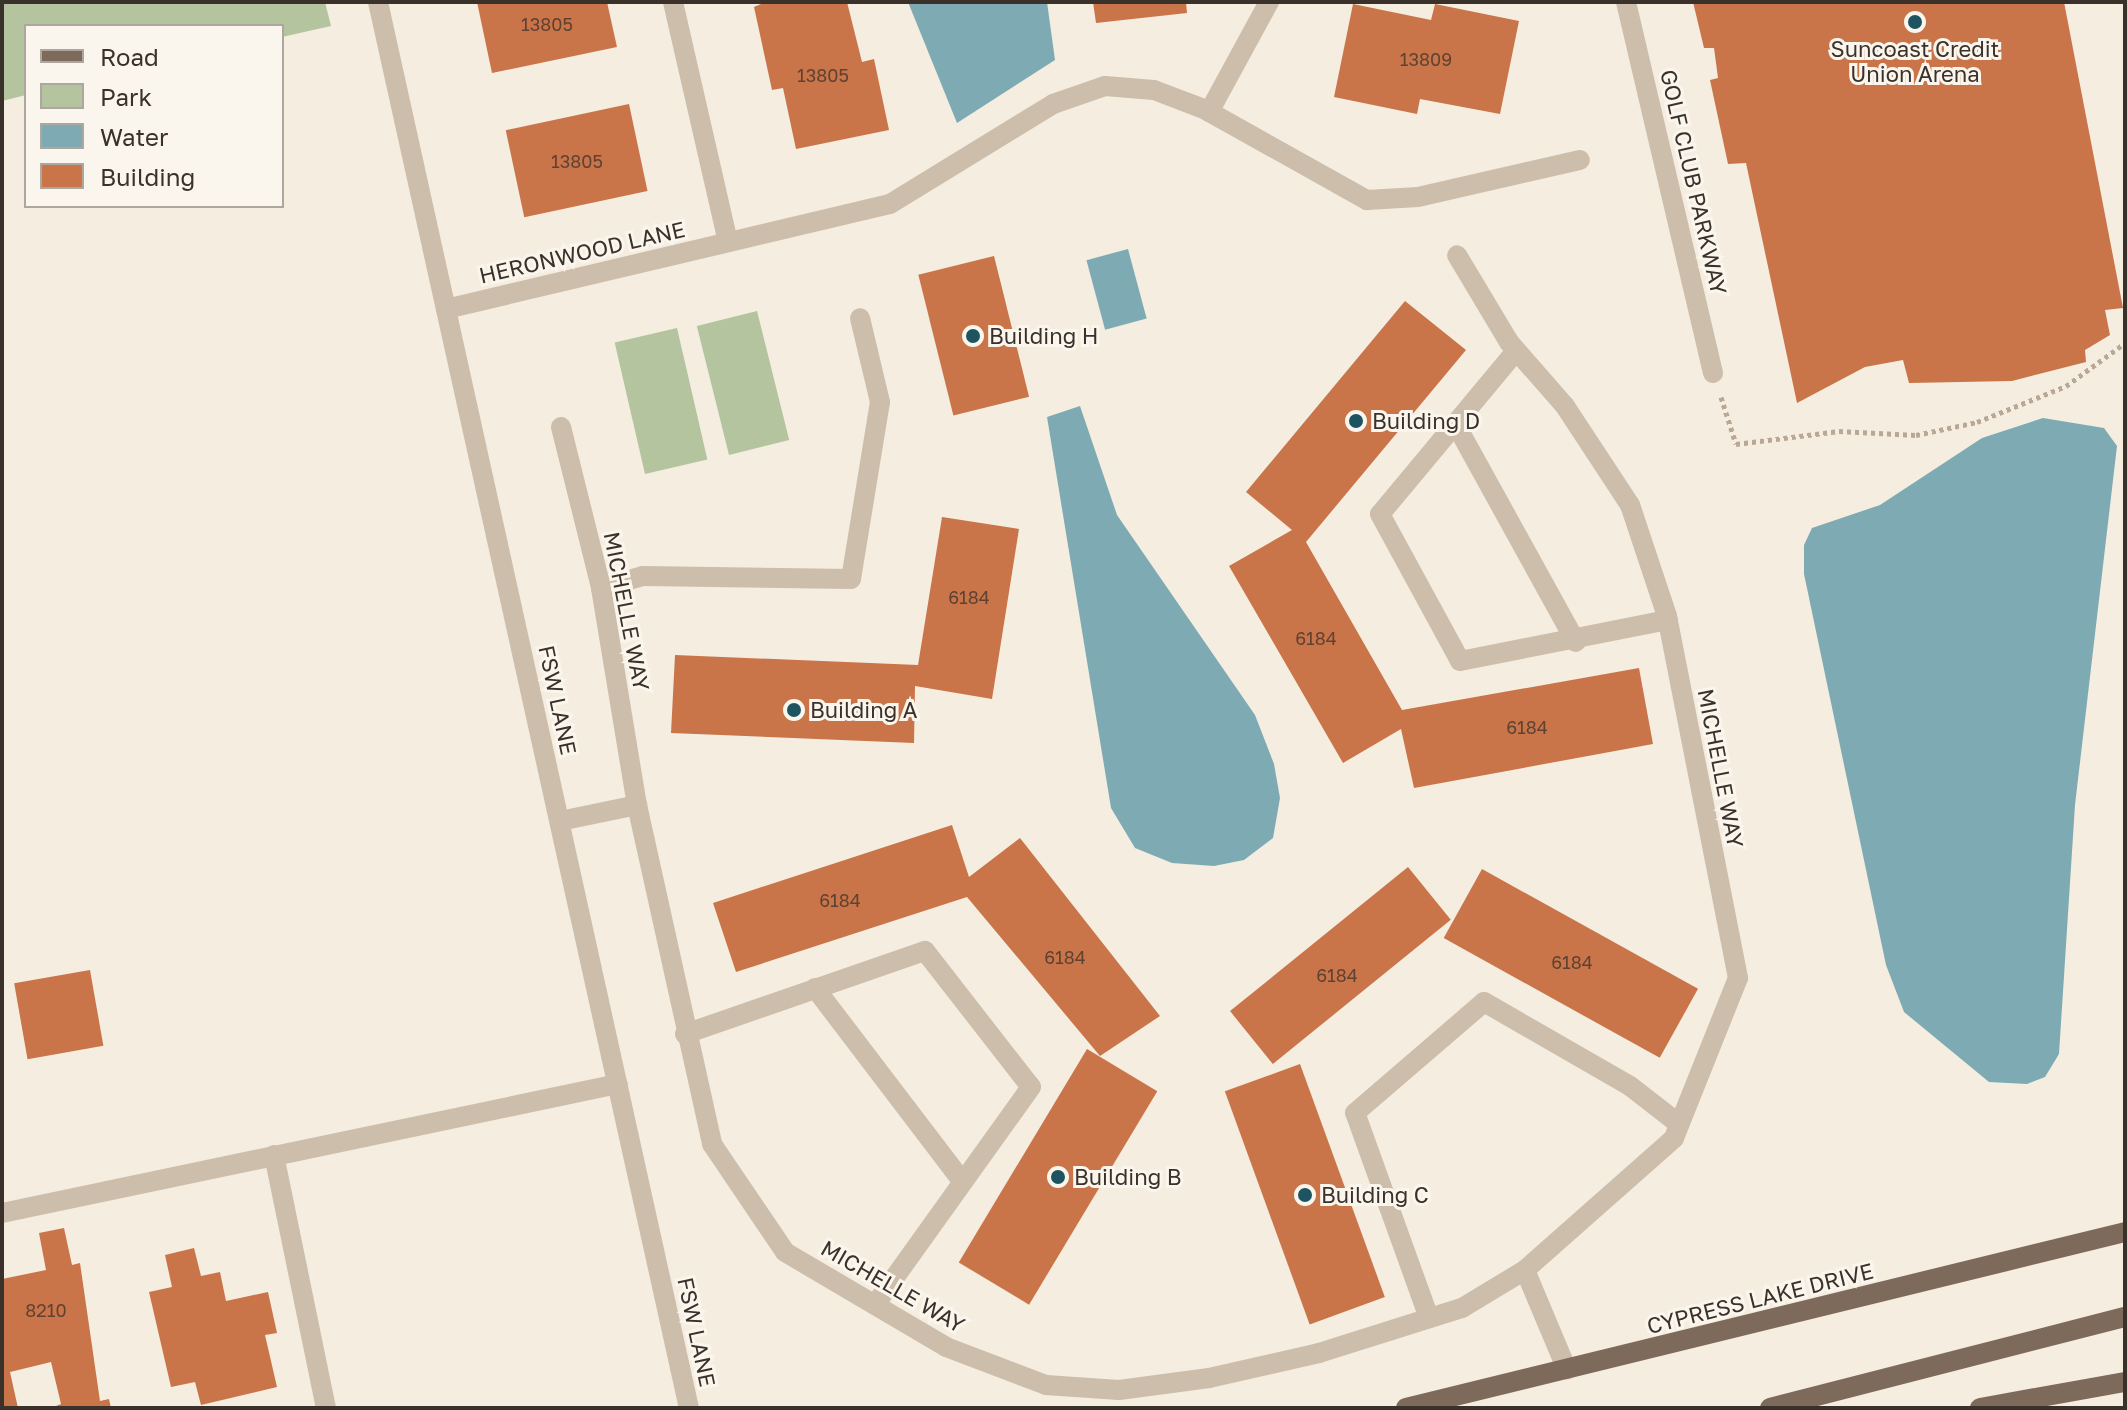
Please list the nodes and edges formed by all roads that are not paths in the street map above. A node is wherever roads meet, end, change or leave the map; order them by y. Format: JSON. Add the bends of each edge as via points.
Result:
{"nodes":[{"id":1,"x":378,"y":2,"type":"edge"},
{"id":2,"x":673,"y":2,"type":"edge"},
{"id":3,"x":1269,"y":2,"type":"edge"},
{"id":4,"x":1626,"y":2,"type":"edge"},
{"id":5,"x":1209,"y":112,"type":"junction"},
{"id":6,"x":1580,"y":160,"type":"dead end"},
{"id":7,"x":728,"y":242,"type":"junction"},
{"id":8,"x":1457,"y":255,"type":"dead end"},
{"id":9,"x":446,"y":309,"type":"junction"},
{"id":10,"x":860,"y":318,"type":"dead end"},
{"id":11,"x":1516,"y":351,"type":"junction"},
{"id":12,"x":1713,"y":373,"type":"road end"},
{"id":13,"x":1455,"y":423,"type":"junction"},
{"id":14,"x":561,"y":427,"type":"dead end"},
{"id":15,"x":601,"y":588,"type":"junction"},
{"id":16,"x":1668,"y":620,"type":"junction"},
{"id":17,"x":1576,"y":642,"type":"junction"},
{"id":18,"x":637,"y":805,"type":"junction"},
{"id":19,"x":560,"y":821,"type":"junction"},
{"id":20,"x":815,"y":988,"type":"junction"},
{"id":21,"x":685,"y":1034,"type":"junction"},
{"id":22,"x":618,"y":1084,"type":"junction"},
{"id":23,"x":1679,"y":1124,"type":"junction"},
{"id":24,"x":274,"y":1155,"type":"junction"},
{"id":25,"x":963,"y":1182,"type":"junction"},
{"id":26,"x":2,"y":1213,"type":"edge"},
{"id":27,"x":2125,"y":1232,"type":"edge"},
{"id":28,"x":1525,"y":1270,"type":"junction"},
{"id":29,"x":875,"y":1305,"type":"junction"},
{"id":30,"x":2125,"y":1317,"type":"edge"},
{"id":31,"x":1429,"y":1318,"type":"junction"},
{"id":32,"x":1567,"y":1370,"type":"junction"},
{"id":33,"x":2125,"y":1382,"type":"edge"},
{"id":34,"x":326,"y":1408,"type":"edge"},
{"id":35,"x":689,"y":1408,"type":"edge"},
{"id":36,"x":1406,"y":1408,"type":"edge"},
{"id":37,"x":1770,"y":1408,"type":"edge"},
{"id":38,"x":1980,"y":1408,"type":"edge"}],
"edges":[{"from":1,"to":9,"type":"street","name":"FSW LANE"},
{"from":2,"to":7,"type":"street"},
{"from":3,"to":5,"type":"street"},
{"from":4,"to":12,"type":"street","name":"GOLF CLUB PARKWAY"},
{"from":5,"to":6,"type":"street","name":"HERONWOOD LANE","via":[[1367,200],[1418,197]]},
{"from":5,"to":7,"type":"street","name":"HERONWOOD LANE","via":[[1154,90],[1105,86],[1053,104],[890,204]]},
{"from":7,"to":9,"type":"street","name":"HERONWOOD LANE"},
{"from":8,"to":11,"type":"street","name":"MICHELLE WAY"},
{"from":9,"to":19,"type":"street","name":"FSW LANE"},
{"from":10,"to":15,"type":"street","via":[[880,402],[851,579],[643,576]]},
{"from":11,"to":13,"type":"street"},
{"from":11,"to":16,"type":"street","name":"MICHELLE WAY","via":[[1565,406],[1630,505]]},
{"from":13,"to":17,"type":"street"},
{"from":13,"to":17,"type":"street","via":[[1380,514],[1452,648],[1460,661]]},
{"from":14,"to":15,"type":"street","name":"MICHELLE WAY"},
{"from":15,"to":18,"type":"street","name":"MICHELLE WAY"},
{"from":16,"to":17,"type":"street"},
{"from":16,"to":23,"type":"street","name":"MICHELLE WAY","via":[[1738,978]]},
{"from":18,"to":19,"type":"street"},
{"from":18,"to":21,"type":"street","name":"MICHELLE WAY"},
{"from":19,"to":22,"type":"street","name":"FSW LANE"},
{"from":20,"to":21,"type":"street"},
{"from":20,"to":25,"type":"street"},
{"from":20,"to":25,"type":"street","via":[[925,951],[1031,1087]]},
{"from":21,"to":29,"type":"street","name":"MICHELLE WAY","via":[[712,1144],[785,1252]]},
{"from":22,"to":24,"type":"street"},
{"from":22,"to":35,"type":"street","name":"FSW LANE"},
{"from":23,"to":28,"type":"street","name":"MICHELLE WAY","via":[[1674,1138],[1590,1218]]},
{"from":23,"to":31,"type":"street","via":[[1630,1086],[1484,1002],[1355,1113]]},
{"from":24,"to":26,"type":"street"},
{"from":24,"to":34,"type":"street"},
{"from":25,"to":29,"type":"street"},
{"from":27,"to":32,"type":"main road","name":"CYPRESS LAKE DRIVE"},
{"from":28,"to":31,"type":"street","name":"MICHELLE WAY","via":[[1462,1308]]},
{"from":28,"to":32,"type":"street"},
{"from":29,"to":31,"type":"street","name":"MICHELLE WAY","via":[[946,1347],[1046,1385],[1119,1390],[1319,1353]]},
{"from":30,"to":37,"type":"main road"},
{"from":32,"to":36,"type":"main road","name":"CYPRESS LAKE DRIVE"},
{"from":33,"to":38,"type":"main road"}]}
